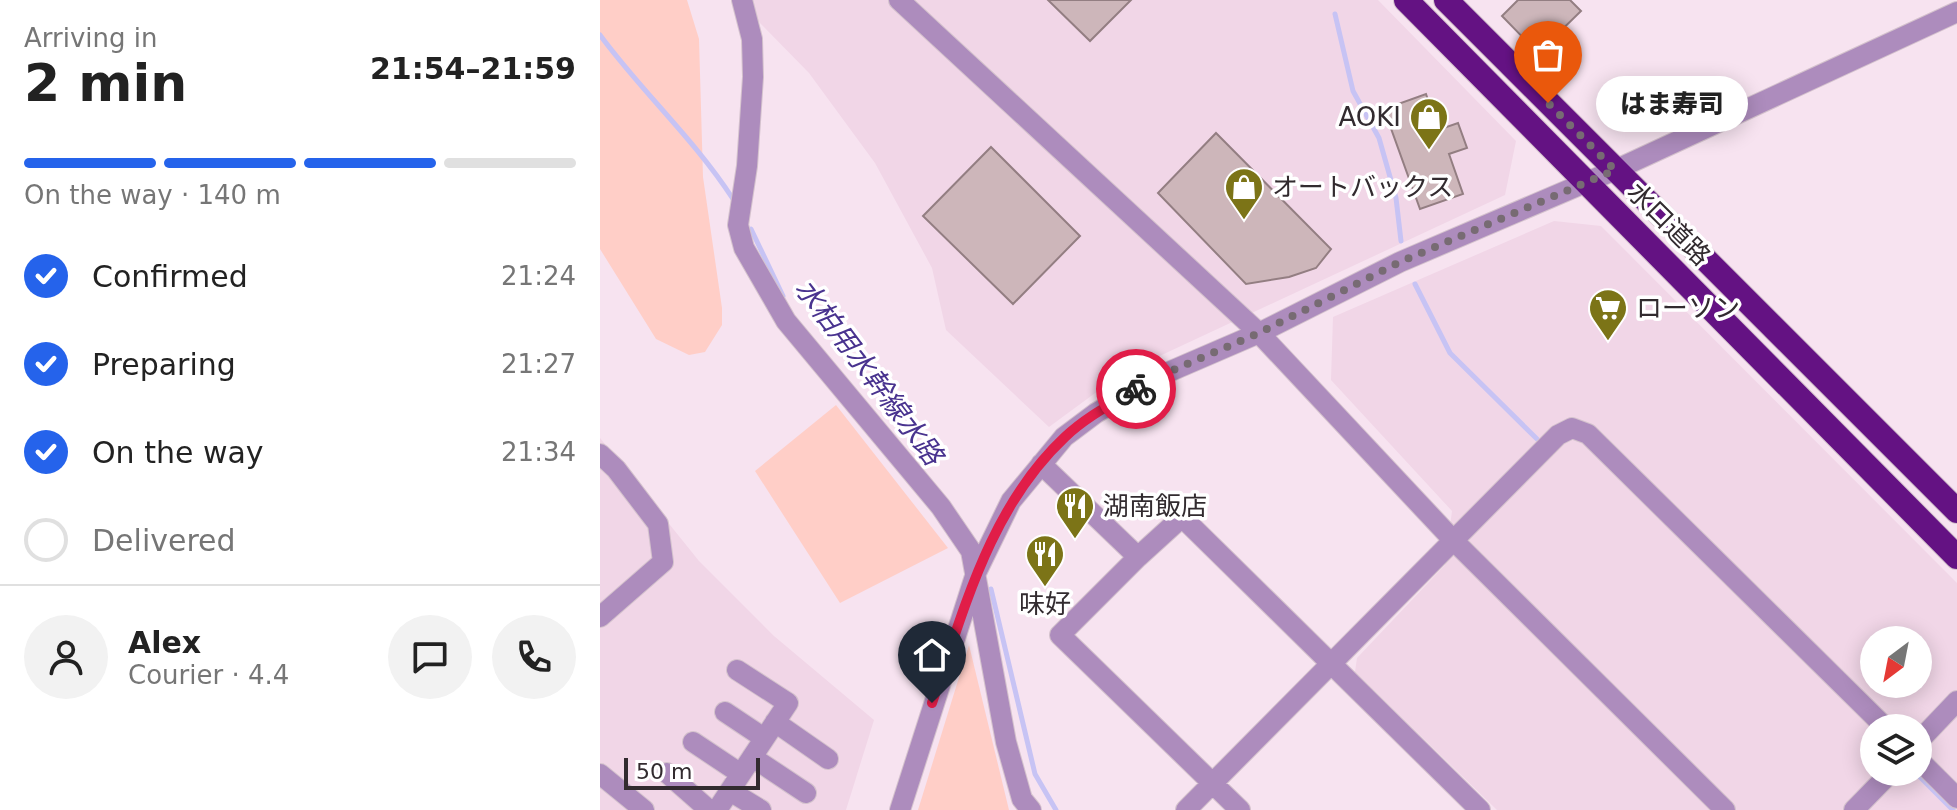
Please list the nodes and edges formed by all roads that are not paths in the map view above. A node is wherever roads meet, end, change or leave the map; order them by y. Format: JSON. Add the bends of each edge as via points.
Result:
{"nodes":[{"id":1,"x":742,"y":0,"type":"edge"},
{"id":2,"x":899,"y":0,"type":"edge"},
{"id":3,"x":1406,"y":0,"type":"edge"},
{"id":4,"x":1446,"y":0,"type":"edge"},
{"id":5,"x":1957,"y":12,"type":"edge"},
{"id":6,"x":1615,"y":170,"type":"junction"},
{"id":7,"x":1588,"y":181,"type":"junction"},
{"id":8,"x":1259,"y":333,"type":"junction"},
{"id":9,"x":600,"y":454,"type":"edge"},
{"id":10,"x":1041,"y":464,"type":"junction"},
{"id":11,"x":1957,"y":511,"type":"edge"},
{"id":12,"x":1454,"y":541,"type":"junction"},
{"id":13,"x":1138,"y":557,"type":"junction"},
{"id":14,"x":1957,"y":557,"type":"edge"},
{"id":15,"x":976,"y":573,"type":"junction"},
{"id":16,"x":600,"y":617,"type":"edge"},
{"id":17,"x":1333,"y":663,"type":"junction"},
{"id":18,"x":737,"y":670,"type":"dead end"},
{"id":19,"x":1957,"y":701,"type":"edge"},
{"id":20,"x":725,"y":712,"type":"dead end"},
{"id":21,"x":1872,"y":714,"type":"edge"},
{"id":22,"x":1932,"y":727,"type":"edge"},
{"id":23,"x":769,"y":730,"type":"junction"},
{"id":24,"x":693,"y":742,"type":"dead end"},
{"id":25,"x":828,"y":759,"type":"dead end"},
{"id":26,"x":667,"y":773,"type":"dead end"},
{"id":27,"x":1932,"y":773,"type":"edge"},
{"id":28,"x":600,"y":774,"type":"edge"},
{"id":29,"x":741,"y":774,"type":"junction"},
{"id":30,"x":1213,"y":784,"type":"junction"},
{"id":31,"x":1877,"y":786,"type":"edge"},
{"id":32,"x":806,"y":793,"type":"dead end"},
{"id":33,"x":1957,"y":798,"type":"edge"},
{"id":34,"x":644,"y":810,"type":"edge"},
{"id":35,"x":709,"y":810,"type":"edge"},
{"id":36,"x":717,"y":810,"type":"edge"},
{"id":37,"x":761,"y":810,"type":"edge"},
{"id":38,"x":900,"y":810,"type":"edge"},
{"id":39,"x":1031,"y":810,"type":"edge"},
{"id":40,"x":1186,"y":810,"type":"edge"},
{"id":41,"x":1240,"y":810,"type":"edge"},
{"id":42,"x":1480,"y":810,"type":"edge"},
{"id":43,"x":1725,"y":810,"type":"edge"},
{"id":44,"x":1854,"y":810,"type":"edge"}],
"edges":[{"from":1,"to":15,"type":"street","via":[[752,39],[753,77],[738,225],[744,248],[786,321],[951,520],[971,551]]},
{"from":2,"to":8,"type":"street"},
{"from":3,"to":7,"type":"highway","name":"水口道路"},
{"from":4,"to":6,"type":"highway","name":"水口道路"},
{"from":5,"to":6,"type":"street"},
{"from":6,"to":7,"type":"street"},
{"from":6,"to":11,"type":"highway","name":"水口道路"},
{"from":7,"to":8,"type":"street","via":[[1400,262]]},
{"from":7,"to":14,"type":"highway","name":"水口道路"},
{"from":8,"to":10,"type":"street","via":[[1157,377],[1096,413],[1064,437]]},
{"from":8,"to":12,"type":"street"},
{"from":9,"to":16,"type":"street","via":[[658,524],[663,562]]},
{"from":10,"to":13,"type":"street"},
{"from":10,"to":15,"type":"street","via":[[1011,501]]},
{"from":12,"to":17,"type":"street"},
{"from":12,"to":21,"type":"street","via":[[1558,435],[1580,429]]},
{"from":12,"to":43,"type":"street"},
{"from":13,"to":17,"type":"street","via":[[1182,517]]},
{"from":13,"to":30,"type":"street","via":[[1060,635]]},
{"from":15,"to":38,"type":"street"},
{"from":15,"to":39,"type":"street","via":[[1006,742],[1022,799]]},
{"from":17,"to":30,"type":"street"},
{"from":17,"to":42,"type":"street"},
{"from":18,"to":23,"type":"street","via":[[788,703]]},
{"from":19,"to":22,"type":"street"},
{"from":20,"to":23,"type":"street"},
{"from":23,"to":25,"type":"street"},
{"from":23,"to":29,"type":"street"},
{"from":24,"to":29,"type":"street"},
{"from":26,"to":35,"type":"street"},
{"from":27,"to":33,"type":"street"},
{"from":28,"to":34,"type":"street"},
{"from":29,"to":32,"type":"street"},
{"from":29,"to":36,"type":"street"},
{"from":29,"to":37,"type":"street"},
{"from":30,"to":40,"type":"street"},
{"from":30,"to":41,"type":"street"},
{"from":31,"to":44,"type":"street"}]}
